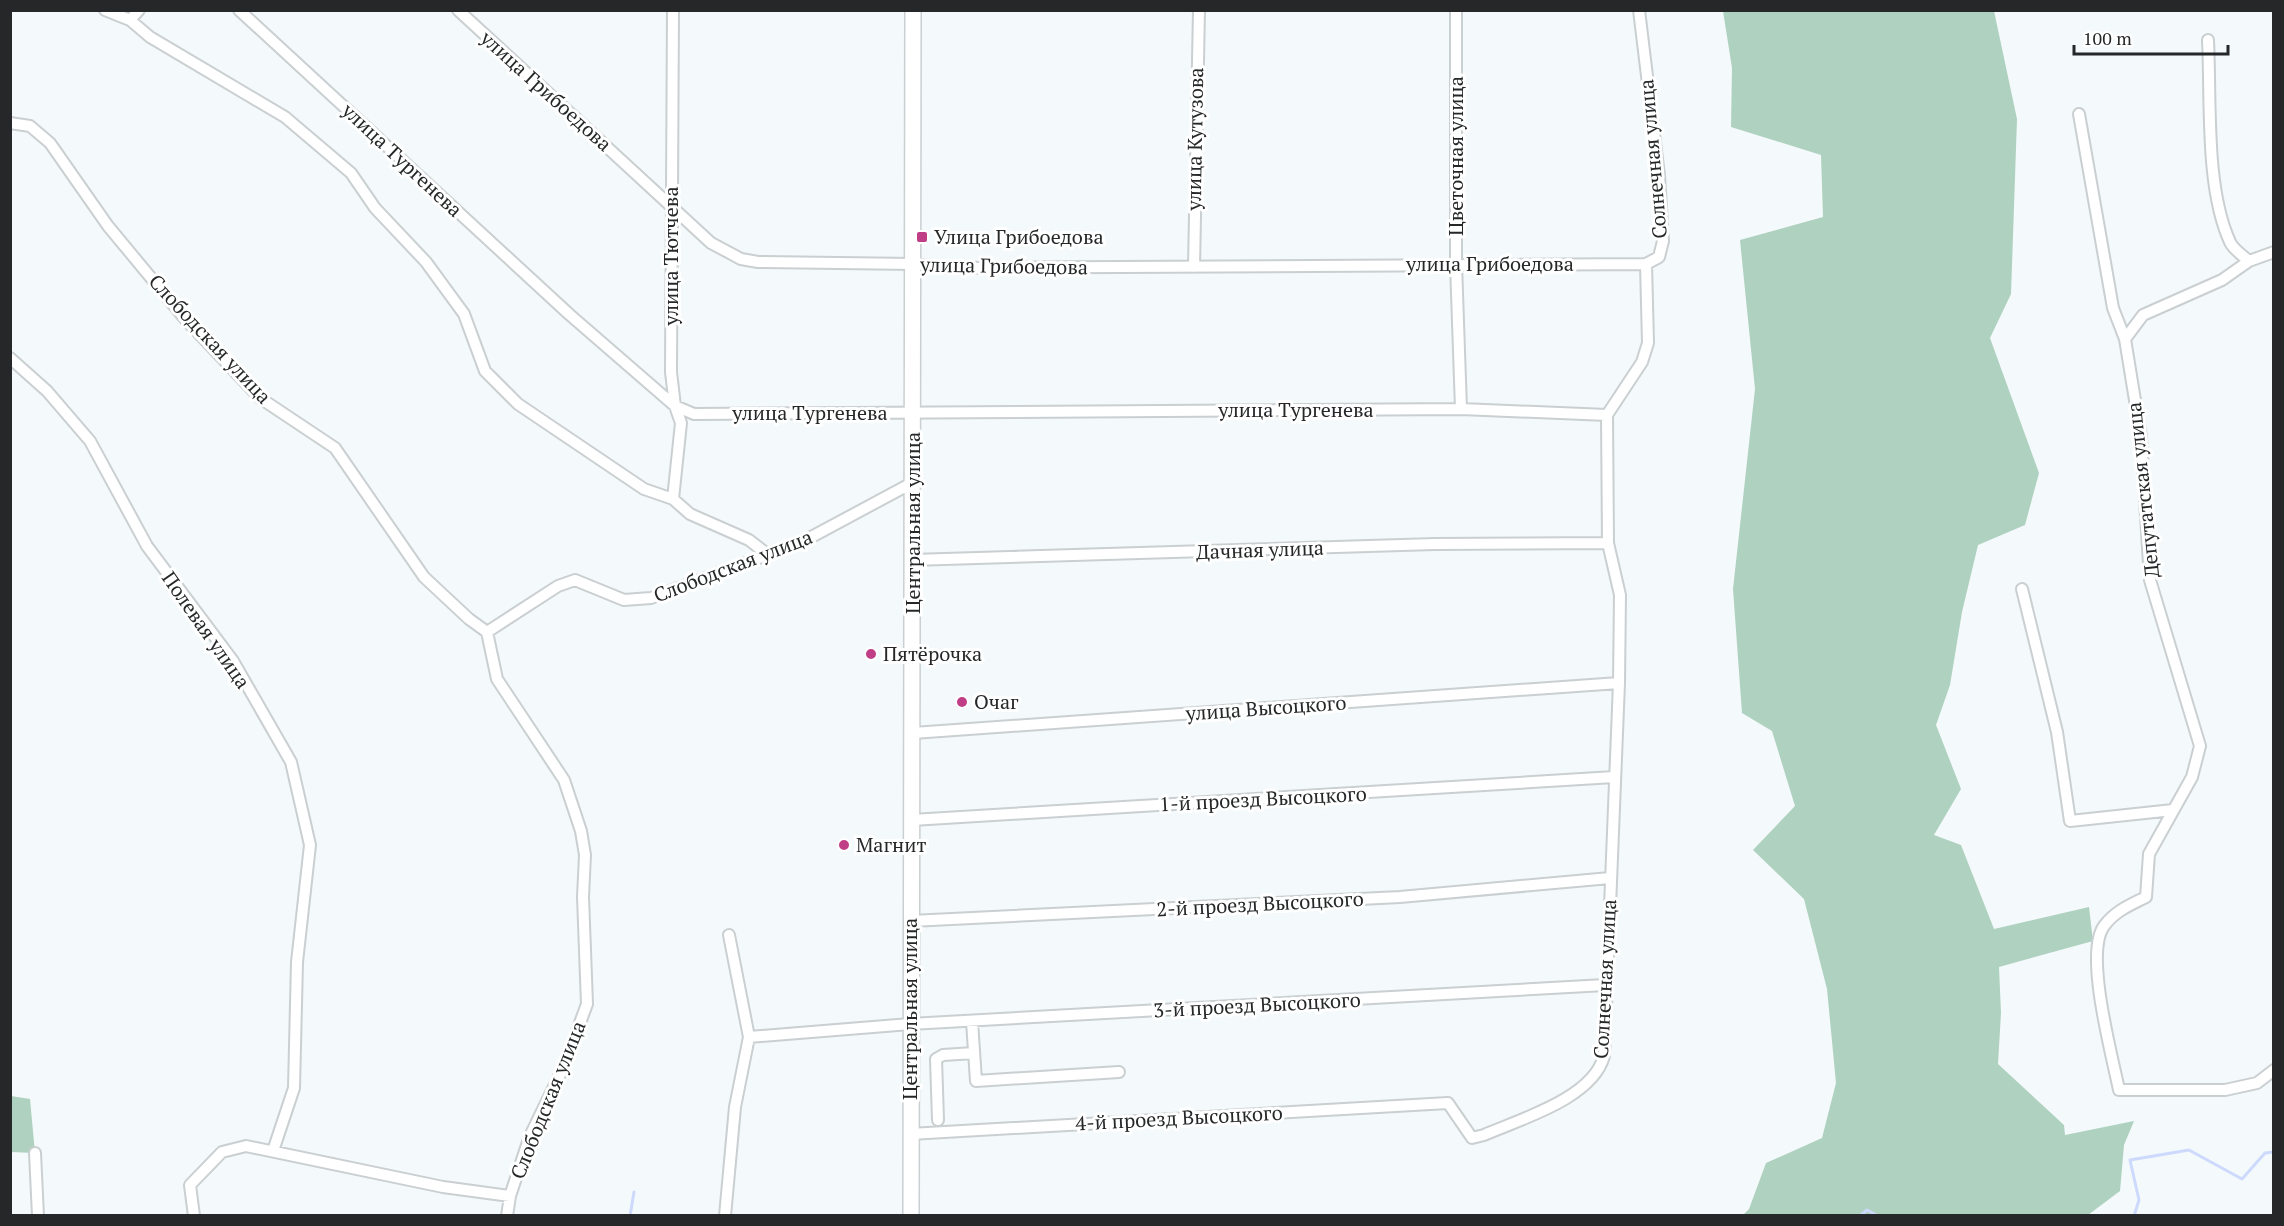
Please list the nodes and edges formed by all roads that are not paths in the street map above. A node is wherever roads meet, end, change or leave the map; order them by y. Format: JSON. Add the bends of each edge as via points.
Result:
{"nodes":[{"id":1,"x":105,"y":10,"type":"edge"},
{"id":2,"x":139,"y":10,"type":"edge"},
{"id":3,"x":239,"y":10,"type":"edge"},
{"id":4,"x":458,"y":10,"type":"edge"},
{"id":5,"x":673,"y":10,"type":"edge"},
{"id":6,"x":913,"y":10,"type":"edge"},
{"id":7,"x":1199,"y":10,"type":"edge"},
{"id":8,"x":1456,"y":10,"type":"edge"},
{"id":9,"x":1639,"y":10,"type":"edge"},
{"id":10,"x":130,"y":20,"type":"junction"},
{"id":11,"x":2208,"y":40,"type":"dead end"},
{"id":12,"x":2079,"y":114,"type":"dead end"},
{"id":13,"x":10,"y":123,"type":"edge"},
{"id":14,"x":671,"y":205,"type":"junction"},
{"id":15,"x":2274,"y":252,"type":"edge"},
{"id":16,"x":2249,"y":261,"type":"junction"},
{"id":17,"x":914,"y":264,"type":"junction"},
{"id":18,"x":1456,"y":264,"type":"junction"},
{"id":19,"x":1646,"y":264,"type":"junction"},
{"id":20,"x":1194,"y":267,"type":"junction"},
{"id":21,"x":2125,"y":339,"type":"junction"},
{"id":22,"x":10,"y":358,"type":"edge"},
{"id":23,"x":675,"y":406,"type":"junction"},
{"id":24,"x":1461,"y":409,"type":"junction"},
{"id":25,"x":913,"y":412,"type":"junction"},
{"id":26,"x":1607,"y":415,"type":"junction"},
{"id":27,"x":912,"y":483,"type":"junction"},
{"id":28,"x":673,"y":500,"type":"junction"},
{"id":29,"x":1608,"y":543,"type":"junction"},
{"id":30,"x":767,"y":554,"type":"junction"},
{"id":31,"x":912,"y":560,"type":"junction"},
{"id":32,"x":2022,"y":589,"type":"dead end"},
{"id":33,"x":487,"y":632,"type":"junction"},
{"id":34,"x":1619,"y":683,"type":"junction"},
{"id":35,"x":913,"y":733,"type":"junction"},
{"id":36,"x":1614,"y":777,"type":"junction"},
{"id":37,"x":2173,"y":810,"type":"junction"},
{"id":38,"x":912,"y":820,"type":"junction"},
{"id":39,"x":1610,"y":878,"type":"junction"},
{"id":40,"x":911,"y":921,"type":"junction"},
{"id":41,"x":729,"y":935,"type":"dead end"},
{"id":42,"x":1605,"y":985,"type":"junction"},
{"id":43,"x":972,"y":1021,"type":"junction"},
{"id":44,"x":910,"y":1024,"type":"junction"},
{"id":45,"x":749,"y":1036,"type":"junction"},
{"id":46,"x":975,"y":1053,"type":"junction"},
{"id":47,"x":2273,"y":1070,"type":"edge"},
{"id":48,"x":1119,"y":1072,"type":"dead end"},
{"id":49,"x":1448,"y":1102,"type":"joint"},
{"id":50,"x":938,"y":1120,"type":"dead end"},
{"id":51,"x":910,"y":1134,"type":"junction"},
{"id":52,"x":273,"y":1151,"type":"junction"},
{"id":53,"x":35,"y":1153,"type":"dead end"},
{"id":54,"x":510,"y":1196,"type":"junction"},
{"id":55,"x":38,"y":1215,"type":"edge"},
{"id":56,"x":194,"y":1215,"type":"edge"},
{"id":57,"x":507,"y":1215,"type":"edge"},
{"id":58,"x":725,"y":1215,"type":"edge"},
{"id":59,"x":911,"y":1215,"type":"edge"}],
"edges":[{"from":1,"to":10,"type":"street"},
{"from":2,"to":10,"type":"street"},
{"from":3,"to":23,"type":"street","name":"улица Тургенева","via":[[570,315]]},
{"from":4,"to":14,"type":"street","name":"улица Грибоедова"},
{"from":5,"to":14,"type":"street","name":"улица Тютчева"},
{"from":6,"to":17,"type":"street","name":"Центральная улица"},
{"from":7,"to":20,"type":"street","name":"улица Кутузова"},
{"from":8,"to":18,"type":"street","name":"Цветочная улица"},
{"from":9,"to":19,"type":"street","name":"Солнечная улица","via":[[1663,240],[1659,256]]},
{"from":10,"to":28,"type":"street","via":[[150,37],[285,117],[351,173],[375,208],[426,262],[464,314],[485,371],[518,404],[645,489]]},
{"from":11,"to":16,"type":"street","via":[[2214,179],[2231,244]]},
{"from":12,"to":21,"type":"street","name":"Депутатская улица","via":[[2113,308]]},
{"from":13,"to":33,"type":"street","name":"Слободская улица","via":[[30,126],[50,143],[108,226],[186,321],[260,398],[334,448],[424,577]]},
{"from":14,"to":17,"type":"street","name":"улица Грибоедова","via":[[711,243],[741,259]]},
{"from":14,"to":23,"type":"street","name":"улица Тютчева","via":[[671,372]]},
{"from":15,"to":16,"type":"street"},
{"from":16,"to":21,"type":"street","via":[[2222,280],[2143,315]]},
{"from":17,"to":20,"type":"street","name":"улица Грибоедова","via":[[946,268]]},
{"from":17,"to":25,"type":"street","name":"Центральная улица"},
{"from":18,"to":19,"type":"street","name":"улица Грибоедова"},
{"from":18,"to":20,"type":"street","name":"улица Грибоедова"},
{"from":18,"to":24,"type":"street","name":"Цветочная улица"},
{"from":19,"to":26,"type":"street","name":"Солнечная улица","via":[[1648,343],[1642,363]]},
{"from":21,"to":37,"type":"street","name":"Депутатская улица","via":[[2141,437],[2150,580],[2200,746],[2192,777]]},
{"from":22,"to":52,"type":"street","name":"Полевая улица","via":[[47,390],[90,441],[147,546],[233,661],[291,762],[310,845],[297,962],[294,1088]]},
{"from":23,"to":25,"type":"street","name":"улица Тургенева","via":[[694,414]]},
{"from":23,"to":28,"type":"street","name":"улица Тютчева","via":[[681,423]]},
{"from":24,"to":25,"type":"street","name":"улица Тургенева"},
{"from":24,"to":26,"type":"street","name":"улица Тургенева"},
{"from":25,"to":27,"type":"street","name":"Центральная улица"},
{"from":26,"to":29,"type":"street"},
{"from":27,"to":30,"type":"street","name":"Слободская улица","via":[[802,542]]},
{"from":27,"to":31,"type":"street","name":"Центральная улица"},
{"from":28,"to":30,"type":"street","via":[[690,514],[749,540]]},
{"from":29,"to":31,"type":"street","name":"Дачная улица","via":[[1435,544]]},
{"from":29,"to":34,"type":"street","via":[[1620,595]]},
{"from":30,"to":33,"type":"street","name":"Слободская улица","via":[[651,598],[624,600],[575,580],[558,586]]},
{"from":31,"to":35,"type":"street","name":"Центральная улица"},
{"from":32,"to":37,"type":"street","via":[[2056,732],[2070,821]]},
{"from":33,"to":54,"type":"street","name":"Слободская улица","via":[[497,679],[564,780],[585,855],[587,1004],[564,1066],[530,1136]]},
{"from":34,"to":35,"type":"street","name":"улица Высоцкого"},
{"from":34,"to":36,"type":"street","name":"Солнечная улица"},
{"from":35,"to":38,"type":"street","name":"Центральная улица"},
{"from":36,"to":38,"type":"street","name":"1-й проезд Высоцкого"},
{"from":36,"to":39,"type":"street","name":"Солнечная улица"},
{"from":37,"to":47,"type":"street","name":"Депутатская улица","via":[[2149,854],[2146,897],[2117,912],[2103,927],[2096,951],[2119,1090],[2225,1090],[2257,1083]]},
{"from":38,"to":40,"type":"street","name":"Центральная улица"},
{"from":39,"to":40,"type":"street","name":"2-й проезд Высоцкого","via":[[1400,897]]},
{"from":39,"to":42,"type":"street","name":"Солнечная улица"},
{"from":40,"to":44,"type":"street","name":"Центральная улица"},
{"from":41,"to":45,"type":"street"},
{"from":42,"to":43,"type":"street","name":"3-й проезд Высоцкого"},
{"from":42,"to":49,"type":"street","name":"Солнечная улица","via":[[1604,1056],[1592,1081],[1568,1097],[1472,1138]]},
{"from":43,"to":44,"type":"street","name":"3-й проезд Высоцкого"},
{"from":43,"to":46,"type":"street"},
{"from":44,"to":45,"type":"street","name":"3-й проезд Высоцкого"},
{"from":44,"to":51,"type":"street","name":"Центральная улица"},
{"from":45,"to":58,"type":"street","via":[[735,1107]]},
{"from":46,"to":48,"type":"street","via":[[976,1081]]},
{"from":46,"to":50,"type":"street","via":[[942,1055],[936,1059]]},
{"from":49,"to":51,"type":"street","name":"4-й проезд Высоцкого"},
{"from":51,"to":59,"type":"street","name":"Центральная улица"},
{"from":52,"to":54,"type":"street","name":"Слободская улица","via":[[443,1187]]},
{"from":52,"to":56,"type":"street","name":"Слободская улица","via":[[246,1146],[222,1152],[190,1185]]},
{"from":53,"to":55,"type":"street"},
{"from":54,"to":57,"type":"street","name":"Слободская улица"}]}
